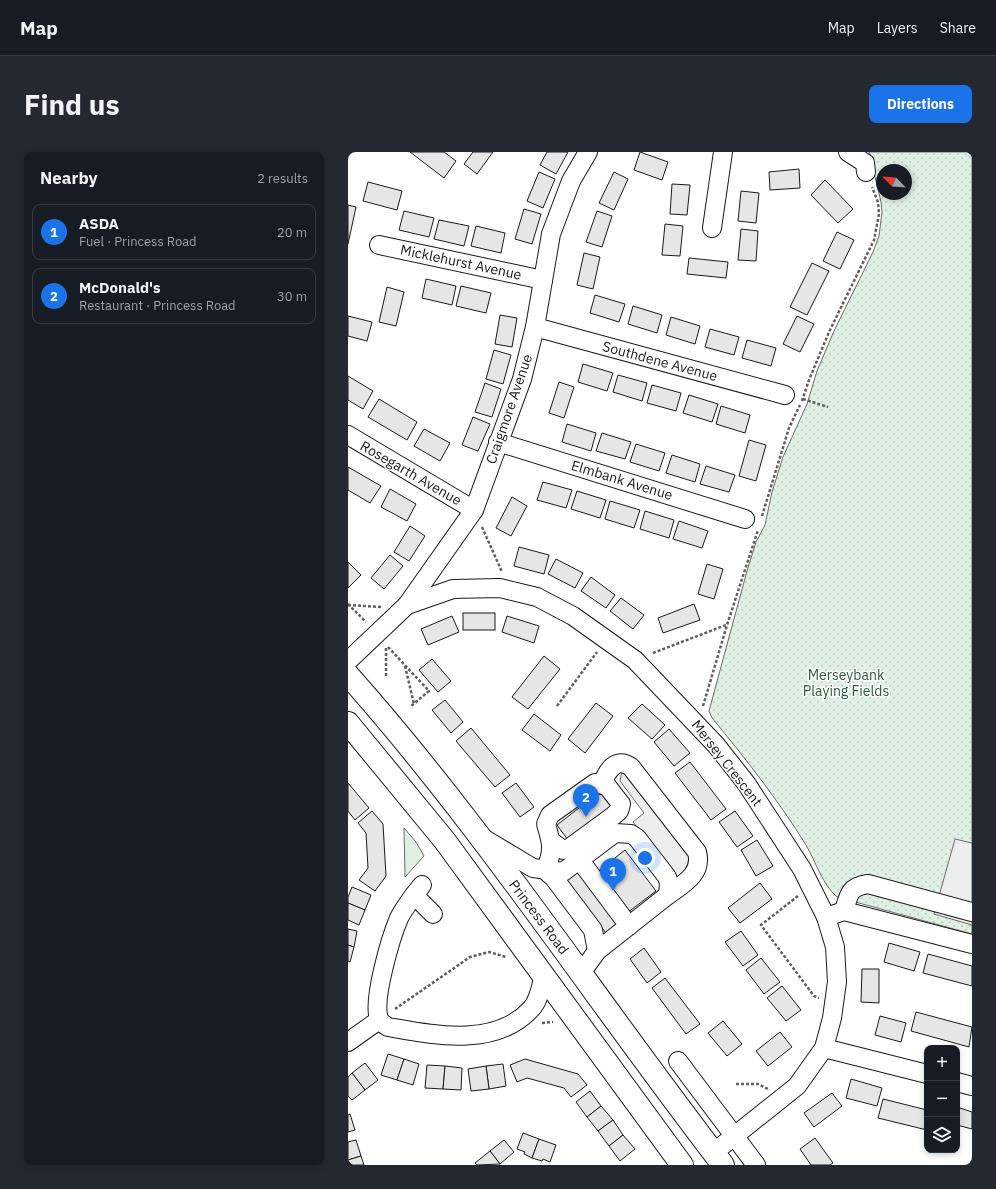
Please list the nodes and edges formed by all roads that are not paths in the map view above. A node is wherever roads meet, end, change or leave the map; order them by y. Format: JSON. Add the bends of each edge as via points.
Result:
{"nodes":[{"id":1,"x":588,"y":152,"type":"edge"},
{"id":2,"x":723,"y":152,"type":"edge"},
{"id":3,"x":848,"y":152,"type":"edge"},
{"id":4,"x":866,"y":172,"type":"road end"},
{"id":5,"x":712,"y":228,"type":"dead end"},
{"id":6,"x":379,"y":245,"type":"dead end"},
{"id":7,"x":543,"y":280,"type":"junction"},
{"id":8,"x":534,"y":327,"type":"junction"},
{"id":9,"x":785,"y":394,"type":"dead end"},
{"id":10,"x":348,"y":436,"type":"edge"},
{"id":11,"x":498,"y":442,"type":"junction"},
{"id":12,"x":474,"y":510,"type":"junction"},
{"id":13,"x":745,"y":519,"type":"dead end"},
{"id":14,"x":402,"y":609,"type":"junction"},
{"id":15,"x":348,"y":661,"type":"edge"},
{"id":16,"x":348,"y":675,"type":"edge"},
{"id":17,"x":348,"y":723,"type":"edge"},
{"id":18,"x":602,"y":784,"type":"junction"},
{"id":19,"x":478,"y":835,"type":"junction"},
{"id":20,"x":551,"y":841,"type":"junction"},
{"id":21,"x":579,"y":859,"type":"junction"},
{"id":22,"x":545,"y":870,"type":"junction"},
{"id":23,"x":668,"y":895,"type":"junction"},
{"id":24,"x":844,"y":911,"type":"junction"},
{"id":25,"x":972,"y":912,"type":"edge"},
{"id":26,"x":433,"y":914,"type":"dead end"},
{"id":27,"x":826,"y":918,"type":"junction"},
{"id":28,"x":629,"y":926,"type":"junction"},
{"id":29,"x":972,"y":944,"type":"edge"},
{"id":30,"x":597,"y":951,"type":"junction"},
{"id":31,"x":581,"y":973,"type":"junction"},
{"id":32,"x":544,"y":975,"type":"junction"},
{"id":33,"x":379,"y":1020,"type":"junction"},
{"id":34,"x":348,"y":1042,"type":"edge"},
{"id":35,"x":824,"y":1048,"type":"junction"},
{"id":36,"x":678,"y":1061,"type":"dead end"},
{"id":37,"x":924,"y":1073,"type":"edge"},
{"id":38,"x":960,"y":1083,"type":"edge"},
{"id":39,"x":972,"y":1086,"type":"edge"},
{"id":40,"x":734,"y":1137,"type":"junction"},
{"id":41,"x":718,"y":1159,"type":"edge"},
{"id":42,"x":682,"y":1165,"type":"edge"},
{"id":43,"x":756,"y":1165,"type":"edge"}],
"edges":[{"from":1,"to":7,"type":"street","name":"Craigmore Avenue","via":[[571,181],[551,234]]},
{"from":2,"to":5,"type":"street"},
{"from":3,"to":4,"type":"street","via":[[864,162]]},
{"from":6,"to":7,"type":"street","name":"Micklehurst Avenue"},
{"from":7,"to":8,"type":"street","name":"Craigmore Avenue"},
{"from":8,"to":9,"type":"street","name":"Southdene Avenue"},
{"from":8,"to":11,"type":"street","name":"Craigmore Avenue","via":[[522,379]]},
{"from":10,"to":12,"type":"street","name":"Rosegarth Avenue"},
{"from":11,"to":12,"type":"street","name":"Craigmore Avenue"},
{"from":11,"to":13,"type":"street","name":"Elmbank Avenue"},
{"from":12,"to":14,"type":"street","name":"Craigmore Avenue"},
{"from":14,"to":15,"type":"street","name":"Mersey Crescent"},
{"from":14,"to":27,"type":"street","name":"Mersey Crescent","via":[[453,589],[511,590],[543,600],[573,616],[635,660],[716,745],[746,783],[802,869]]},
{"from":16,"to":19,"type":"highway","name":"Princess Road","via":[[395,728]]},
{"from":17,"to":32,"type":"highway","via":[[445,841]]},
{"from":18,"to":20,"type":"street","via":[[591,784],[550,815],[546,824]]},
{"from":18,"to":20,"type":"street","via":[[610,789],[621,804],[619,811],[568,850],[563,850]]},
{"from":18,"to":23,"type":"street","via":[[608,769],[616,764],[627,764],[696,852],[699,861],[694,874]]},
{"from":19,"to":22,"type":"street","via":[[533,868]]},
{"from":19,"to":31,"type":"highway","name":"Princess Road"},
{"from":20,"to":22,"type":"street","via":[[552,852]]},
{"from":21,"to":22,"type":"street","via":[[563,872]]},
{"from":21,"to":23,"type":"street","via":[[614,834],[631,834],[637,838],[667,877]]},
{"from":21,"to":28,"type":"street"},
{"from":22,"to":30,"type":"street","via":[[554,878],[593,930]]},
{"from":23,"to":28,"type":"street"},
{"from":24,"to":25,"type":"street","via":[[850,892],[855,887],[868,884]]},
{"from":24,"to":27,"type":"street"},
{"from":24,"to":29,"type":"street"},
{"from":26,"to":33,"type":"street","via":[[418,890],[400,916],[391,940],[381,984]]},
{"from":27,"to":35,"type":"street","name":"Mersey Crescent","via":[[835,947],[836,982],[834,1006]]},
{"from":28,"to":30,"type":"street"},
{"from":30,"to":31,"type":"street"},
{"from":31,"to":41,"type":"highway","name":"Princess Road"},
{"from":32,"to":33,"type":"street","via":[[532,1009],[514,1024],[479,1035],[437,1035],[388,1027]]},
{"from":32,"to":42,"type":"highway"},
{"from":33,"to":34,"type":"street"},
{"from":35,"to":37,"type":"street"},
{"from":35,"to":40,"type":"street","name":"Mersey Crescent","via":[[797,1086]]},
{"from":36,"to":40,"type":"street"},
{"from":38,"to":39,"type":"street"},
{"from":40,"to":41,"type":"street","name":"Mersey Crescent"},
{"from":40,"to":43,"type":"street"}]}
